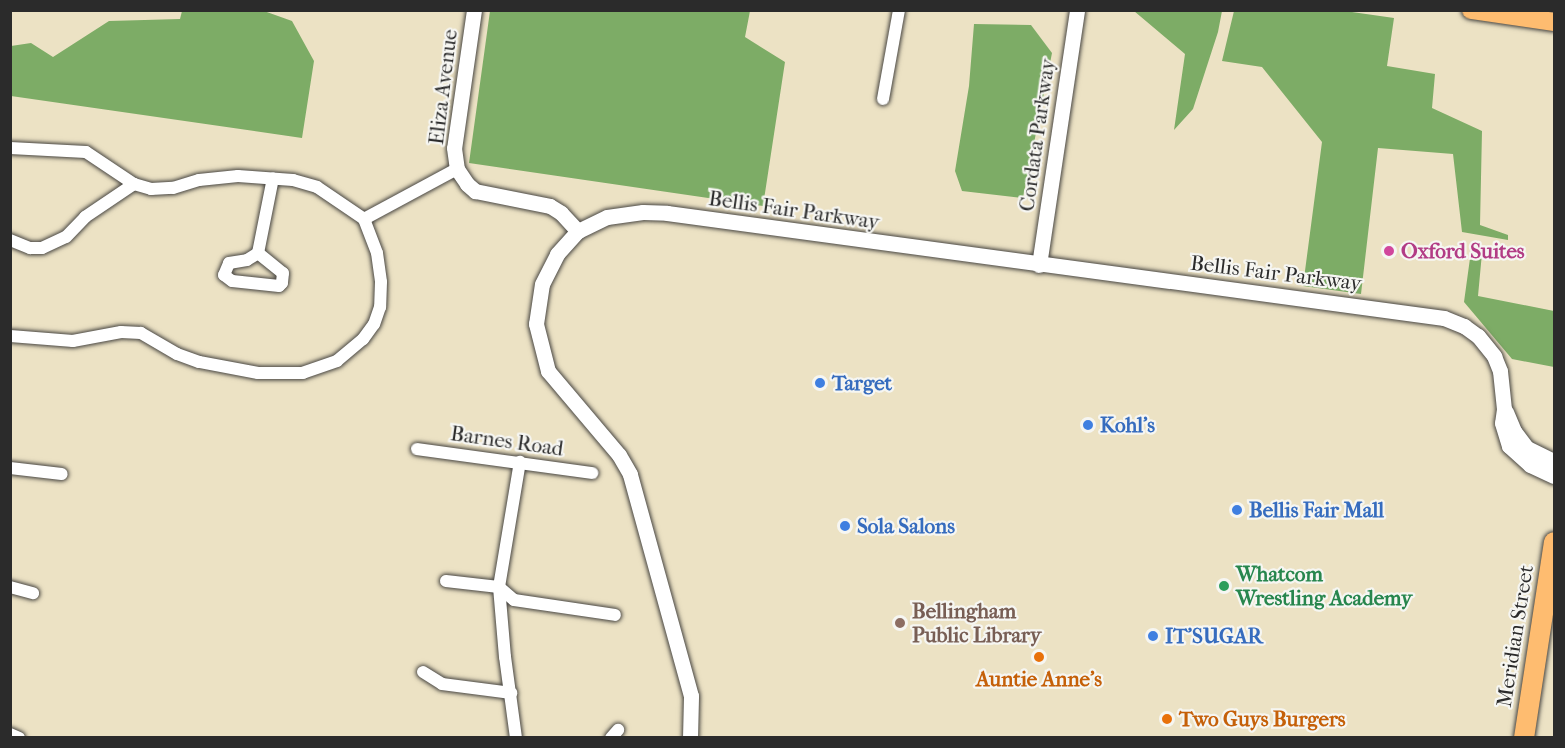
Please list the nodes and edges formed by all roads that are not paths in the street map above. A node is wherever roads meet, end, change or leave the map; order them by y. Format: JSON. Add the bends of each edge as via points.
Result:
{"nodes":[{"id":1,"x":474,"y":10,"type":"edge"},
{"id":2,"x":899,"y":10,"type":"edge"},
{"id":3,"x":1077,"y":10,"type":"edge"},
{"id":4,"x":1471,"y":10,"type":"edge"},
{"id":5,"x":1554,"y":22,"type":"edge"},
{"id":6,"x":883,"y":99,"type":"dead end"},
{"id":7,"x":10,"y":148,"type":"edge"},
{"id":8,"x":458,"y":169,"type":"junction"},
{"id":9,"x":273,"y":178,"type":"junction"},
{"id":10,"x":134,"y":184,"type":"junction"},
{"id":11,"x":364,"y":219,"type":"junction"},
{"id":12,"x":578,"y":231,"type":"junction"},
{"id":13,"x":10,"y":240,"type":"edge"},
{"id":14,"x":258,"y":254,"type":"dead end"},
{"id":15,"x":1039,"y":265,"type":"junction"},
{"id":16,"x":10,"y":336,"type":"edge"},
{"id":17,"x":1504,"y":409,"type":"junction"},
{"id":18,"x":417,"y":448,"type":"dead end"},
{"id":19,"x":1554,"y":461,"type":"edge"},
{"id":20,"x":520,"y":462,"type":"junction"},
{"id":21,"x":10,"y":468,"type":"edge"},
{"id":22,"x":592,"y":473,"type":"dead end"},
{"id":23,"x":62,"y":474,"type":"dead end"},
{"id":24,"x":1554,"y":476,"type":"edge"},
{"id":25,"x":1554,"y":542,"type":"edge"},
{"id":26,"x":446,"y":581,"type":"dead end"},
{"id":27,"x":500,"y":587,"type":"junction"},
{"id":28,"x":10,"y":588,"type":"edge"},
{"id":29,"x":33,"y":593,"type":"dead end"},
{"id":30,"x":615,"y":615,"type":"dead end"},
{"id":31,"x":1554,"y":616,"type":"edge"},
{"id":32,"x":1539,"y":639,"type":"junction"},
{"id":33,"x":423,"y":672,"type":"dead end"},
{"id":34,"x":511,"y":693,"type":"junction"},
{"id":35,"x":1540,"y":712,"type":"junction"},
{"id":36,"x":10,"y":734,"type":"edge"},
{"id":37,"x":19,"y":738,"type":"edge"},
{"id":38,"x":516,"y":738,"type":"edge"},
{"id":39,"x":690,"y":738,"type":"edge"},
{"id":40,"x":1524,"y":738,"type":"edge"},
{"id":41,"x":1536,"y":738,"type":"edge"}],
"edges":[{"from":1,"to":8,"type":"street","name":"Eliza Avenue","via":[[454,148]]},
{"from":2,"to":6,"type":"street"},
{"from":3,"to":15,"type":"street","name":"Cordata Parkway"},
{"from":4,"to":5,"type":"main road"},
{"from":7,"to":10,"type":"street","via":[[86,152]]},
{"from":8,"to":11,"type":"street"},
{"from":8,"to":12,"type":"street","name":"Eliza Avenue","via":[[475,191],[550,206]]},
{"from":9,"to":10,"type":"street","via":[[238,176],[151,189]]},
{"from":9,"to":11,"type":"street","via":[[317,187]]},
{"from":9,"to":14,"type":"street"},
{"from":10,"to":13,"type":"street","via":[[85,217],[66,237],[30,248]]},
{"from":11,"to":16,"type":"street","via":[[377,253],[380,307],[374,324],[351,352],[321,368],[284,374],[223,368],[177,354],[141,333],[122,332],[73,341]]},
{"from":12,"to":15,"type":"street","name":"Bellis Fair Parkway","via":[[607,217],[659,213]]},
{"from":12,"to":39,"type":"street","name":"Bellis Fair Parkway","via":[[557,254],[542,284],[536,324],[539,344],[557,385],[619,455],[630,474],[692,696]]},
{"from":15,"to":17,"type":"street","name":"Bellis Fair Parkway","via":[[1450,320],[1478,336],[1494,356],[1500,371]]},
{"from":17,"to":19,"type":"street","name":"Bellis Fair Parkway","via":[[1527,448]]},
{"from":17,"to":24,"type":"street","name":"Bellis Fair Parkway","via":[[1502,423],[1509,446],[1530,465]]},
{"from":18,"to":20,"type":"street","name":"Barnes Road"},
{"from":20,"to":22,"type":"street","name":"Barnes Road"},
{"from":20,"to":27,"type":"street"},
{"from":21,"to":23,"type":"street"},
{"from":25,"to":32,"type":"highway","name":"Meridian Street"},
{"from":26,"to":27,"type":"street"},
{"from":27,"to":30,"type":"street","via":[[514,600]]},
{"from":27,"to":34,"type":"street"},
{"from":28,"to":29,"type":"street"},
{"from":31,"to":35,"type":"highway","name":"Meridian Street"},
{"from":32,"to":35,"type":"highway","via":[[1543,651],[1535,702]]},
{"from":32,"to":40,"type":"highway","name":"Meridian Street"},
{"from":33,"to":34,"type":"street","via":[[442,684]]},
{"from":34,"to":38,"type":"street"},
{"from":35,"to":41,"type":"highway","name":"Meridian Street"},
{"from":36,"to":37,"type":"street"}]}
